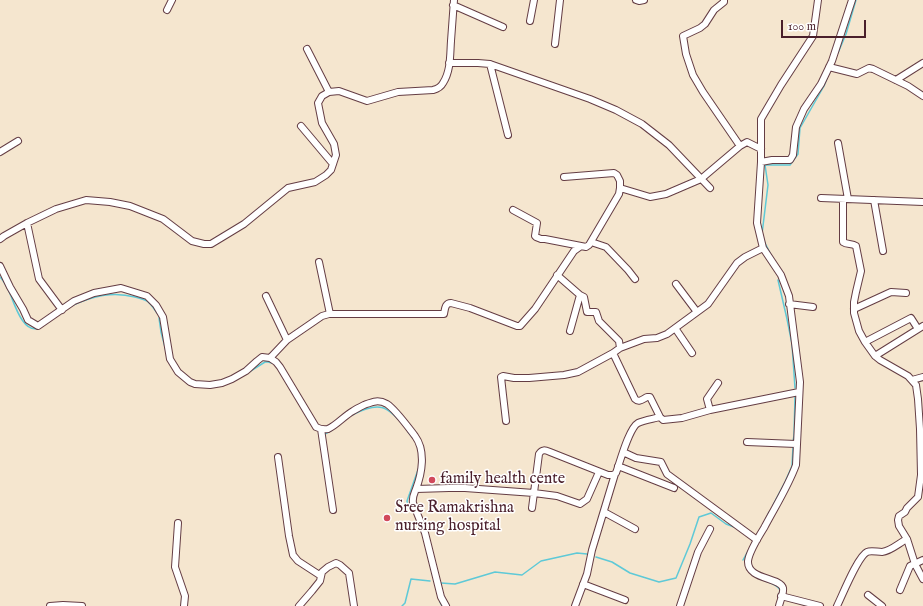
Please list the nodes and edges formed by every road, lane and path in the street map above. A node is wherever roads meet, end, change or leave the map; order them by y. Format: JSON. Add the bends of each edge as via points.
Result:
{"nodes":[{"id":1,"x":172,"y":0,"type":"edge"},
{"id":2,"x":534,"y":0,"type":"edge"},
{"id":3,"x":560,"y":0,"type":"edge"},
{"id":4,"x":636,"y":0,"type":"edge"},
{"id":5,"x":644,"y":0,"type":"edge"},
{"id":6,"x":724,"y":0,"type":"edge"},
{"id":7,"x":818,"y":0,"type":"edge"},
{"id":8,"x":852,"y":0,"type":"edge"},
{"id":9,"x":454,"y":2,"type":"edge"},
{"id":10,"x":167,"y":10,"type":"dead end"},
{"id":11,"x":530,"y":21,"type":"dead end"},
{"id":12,"x":503,"y":27,"type":"dead end"},
{"id":13,"x":555,"y":44,"type":"dead end"},
{"id":14,"x":307,"y":49,"type":"dead end"},
{"id":15,"x":450,"y":63,"type":"junction"},
{"id":16,"x":923,"y":63,"type":"edge"},
{"id":17,"x":490,"y":64,"type":"junction"},
{"id":18,"x":831,"y":68,"type":"junction"},
{"id":19,"x":896,"y":80,"type":"junction"},
{"id":20,"x":328,"y":92,"type":"junction"},
{"id":21,"x":923,"y":96,"type":"edge"},
{"id":22,"x":301,"y":126,"type":"dead end"},
{"id":23,"x":508,"y":135,"type":"dead end"},
{"id":24,"x":18,"y":141,"type":"dead end"},
{"id":25,"x":838,"y":142,"type":"dead end"},
{"id":26,"x":740,"y":146,"type":"junction"},
{"id":27,"x":761,"y":150,"type":"junction"},
{"id":28,"x":0,"y":152,"type":"edge"},
{"id":29,"x":761,"y":162,"type":"junction"},
{"id":30,"x":333,"y":164,"type":"junction"},
{"id":31,"x":564,"y":177,"type":"dead end"},
{"id":32,"x":701,"y":179,"type":"junction"},
{"id":33,"x":620,"y":188,"type":"junction"},
{"id":34,"x":710,"y":188,"type":"dead end"},
{"id":35,"x":821,"y":198,"type":"dead end"},
{"id":36,"x":846,"y":199,"type":"junction"},
{"id":37,"x":874,"y":200,"type":"junction"},
{"id":38,"x":923,"y":202,"type":"edge"},
{"id":39,"x":513,"y":210,"type":"dead end"},
{"id":40,"x":26,"y":223,"type":"junction"},
{"id":41,"x":0,"y":239,"type":"edge"},
{"id":42,"x":591,"y":242,"type":"junction"},
{"id":43,"x":580,"y":246,"type":"junction"},
{"id":44,"x":763,"y":248,"type":"junction"},
{"id":45,"x":883,"y":251,"type":"dead end"},
{"id":46,"x":319,"y":262,"type":"dead end"},
{"id":47,"x":0,"y":266,"type":"edge"},
{"id":48,"x":557,"y":275,"type":"junction"},
{"id":49,"x":634,"y":278,"type":"dead end"},
{"id":50,"x":676,"y":284,"type":"dead end"},
{"id":51,"x":906,"y":293,"type":"dead end"},
{"id":52,"x":580,"y":295,"type":"junction"},
{"id":53,"x":266,"y":296,"type":"dead end"},
{"id":54,"x":789,"y":304,"type":"junction"},
{"id":55,"x":813,"y":307,"type":"dead end"},
{"id":56,"x":854,"y":309,"type":"junction"},
{"id":57,"x":62,"y":310,"type":"junction"},
{"id":58,"x":697,"y":312,"type":"junction"},
{"id":59,"x":330,"y":314,"type":"junction"},
{"id":60,"x":921,"y":327,"type":"edge"},
{"id":61,"x":675,"y":328,"type":"junction"},
{"id":62,"x":570,"y":330,"type":"dead end"},
{"id":63,"x":287,"y":340,"type":"junction"},
{"id":64,"x":865,"y":342,"type":"junction"},
{"id":65,"x":620,"y":348,"type":"junction"},
{"id":66,"x":612,"y":353,"type":"junction"},
{"id":67,"x":692,"y":353,"type":"dead end"},
{"id":68,"x":875,"y":356,"type":"junction"},
{"id":69,"x":270,"y":358,"type":"junction"},
{"id":70,"x":923,"y":377,"type":"edge"},
{"id":71,"x":912,"y":380,"type":"junction"},
{"id":72,"x":718,"y":382,"type":"dead end"},
{"id":73,"x":799,"y":392,"type":"junction"},
{"id":74,"x":710,"y":410,"type":"junction"},
{"id":75,"x":660,"y":418,"type":"junction"},
{"id":76,"x":921,"y":419,"type":"edge"},
{"id":77,"x":506,"y":421,"type":"dead end"},
{"id":78,"x":322,"y":429,"type":"junction"},
{"id":79,"x":746,"y":442,"type":"dead end"},
{"id":80,"x":796,"y":444,"type":"junction"},
{"id":81,"x":623,"y":452,"type":"junction"},
{"id":82,"x":278,"y":457,"type":"dead end"},
{"id":83,"x":618,"y":466,"type":"junction"},
{"id":84,"x":922,"y":470,"type":"edge"},
{"id":85,"x":599,"y":472,"type":"junction"},
{"id":86,"x":615,"y":474,"type":"junction"},
{"id":87,"x":674,"y":488,"type":"dead end"},
{"id":88,"x":416,"y":489,"type":"junction"},
{"id":89,"x":534,"y":493,"type":"junction"},
{"id":90,"x":921,"y":498,"type":"edge"},
{"id":91,"x":532,"y":508,"type":"dead end"},
{"id":92,"x":333,"y":510,"type":"dead end"},
{"id":93,"x":604,"y":512,"type":"junction"},
{"id":94,"x":178,"y":523,"type":"dead end"},
{"id":95,"x":635,"y":529,"type":"dead end"},
{"id":96,"x":710,"y":529,"type":"dead end"},
{"id":97,"x":755,"y":538,"type":"junction"},
{"id":98,"x":907,"y":539,"type":"junction"},
{"id":99,"x":923,"y":560,"type":"edge"},
{"id":100,"x":915,"y":564,"type":"junction"},
{"id":101,"x":321,"y":576,"type":"junction"},
{"id":102,"x":923,"y":579,"type":"edge"},
{"id":103,"x":583,"y":584,"type":"junction"},
{"id":104,"x":900,"y":590,"type":"dead end"},
{"id":105,"x":868,"y":595,"type":"dead end"},
{"id":106,"x":781,"y":596,"type":"junction"},
{"id":107,"x":625,"y":600,"type":"dead end"},
{"id":108,"x":50,"y":606,"type":"edge"},
{"id":109,"x":82,"y":606,"type":"edge"},
{"id":110,"x":184,"y":606,"type":"edge"},
{"id":111,"x":299,"y":606,"type":"edge"},
{"id":112,"x":354,"y":606,"type":"edge"},
{"id":113,"x":446,"y":606,"type":"edge"},
{"id":114,"x":575,"y":606,"type":"edge"},
{"id":115,"x":680,"y":606,"type":"edge"},
{"id":116,"x":779,"y":606,"type":"edge"},
{"id":117,"x":820,"y":606,"type":"edge"},
{"id":118,"x":837,"y":606,"type":"edge"},
{"id":119,"x":882,"y":606,"type":"edge"}],
"edges":[{"from":1,"to":10,"type":"street"},
{"from":2,"to":11,"type":"street"},
{"from":3,"to":13,"type":"street"},
{"from":4,"to":5,"type":"street"},
{"from":6,"to":26,"type":"street","via":[[705,24],[683,36],[694,75]]},
{"from":7,"to":27,"type":"street","via":[[813,36],[761,119]]},
{"from":8,"to":18,"type":"street"},
{"from":9,"to":12,"type":"street"},
{"from":9,"to":15,"type":"street"},
{"from":14,"to":20,"type":"street"},
{"from":15,"to":17,"type":"street"},
{"from":15,"to":20,"type":"street","via":[[444,83],[433,90],[398,92],[367,101],[339,91]]},
{"from":16,"to":19,"type":"street"},
{"from":17,"to":23,"type":"street"},
{"from":17,"to":32,"type":"street","via":[[590,99],[642,124],[669,145]]},
{"from":18,"to":19,"type":"street","via":[[857,74],[869,68]]},
{"from":18,"to":29,"type":"street","via":[[796,126],[793,155],[790,160]]},
{"from":19,"to":21,"type":"street"},
{"from":20,"to":30,"type":"street","via":[[318,103],[322,123],[334,144],[336,155]]},
{"from":22,"to":30,"type":"street"},
{"from":24,"to":28,"type":"street"},
{"from":25,"to":36,"type":"street"},
{"from":26,"to":27,"type":"street","via":[[747,142]]},
{"from":26,"to":32,"type":"street"},
{"from":27,"to":29,"type":"street"},
{"from":29,"to":44,"type":"street","via":[[757,223]]},
{"from":30,"to":40,"type":"street","via":[[326,175],[315,182],[288,188],[244,224],[211,244],[192,241],[164,220],[130,206],[110,202],[86,200],[56,209]]},
{"from":31,"to":33,"type":"street","via":[[614,173]]},
{"from":32,"to":33,"type":"street","via":[[666,194],[650,196]]},
{"from":32,"to":34,"type":"street"},
{"from":33,"to":42,"type":"street","via":[[617,198]]},
{"from":35,"to":36,"type":"street"},
{"from":36,"to":37,"type":"street"},
{"from":36,"to":56,"type":"street","via":[[843,242],[856,246],[861,271]]},
{"from":37,"to":38,"type":"street"},
{"from":37,"to":45,"type":"street"},
{"from":39,"to":43,"type":"street","via":[[537,223],[536,237]]},
{"from":40,"to":41,"type":"street"},
{"from":40,"to":57,"type":"street","via":[[39,279]]},
{"from":42,"to":43,"type":"street","via":[[588,246]]},
{"from":42,"to":49,"type":"street","via":[[606,247]]},
{"from":43,"to":48,"type":"street"},
{"from":44,"to":54,"type":"street","via":[[781,275],[789,296]]},
{"from":44,"to":58,"type":"street","via":[[737,263],[713,298]]},
{"from":46,"to":59,"type":"street"},
{"from":47,"to":57,"type":"street","via":[[28,320],[38,326]]},
{"from":48,"to":52,"type":"street"},
{"from":48,"to":59,"type":"street","via":[[535,309],[518,326],[451,303],[446,305],[444,314]]},
{"from":50,"to":58,"type":"street"},
{"from":51,"to":56,"type":"street","via":[[891,292]]},
{"from":52,"to":62,"type":"street"},
{"from":52,"to":65,"type":"street","via":[[584,297],[587,312],[596,312],[599,321],[619,341]]},
{"from":53,"to":63,"type":"street"},
{"from":54,"to":55,"type":"street"},
{"from":54,"to":73,"type":"street","via":[[800,382]]},
{"from":56,"to":64,"type":"street","via":[[859,331]]},
{"from":57,"to":69,"type":"street","via":[[74,301],[94,293],[121,288],[147,296],[163,317],[170,358],[178,372],[195,384],[222,383],[246,371],[262,357]]},
{"from":58,"to":61,"type":"street"},
{"from":59,"to":63,"type":"street","via":[[322,316]]},
{"from":60,"to":64,"type":"street","via":[[910,318]]},
{"from":60,"to":68,"type":"street"},
{"from":61,"to":65,"type":"street","via":[[662,336],[644,339]]},
{"from":61,"to":67,"type":"street"},
{"from":63,"to":69,"type":"street"},
{"from":64,"to":68,"type":"street"},
{"from":65,"to":66,"type":"street"},
{"from":66,"to":75,"type":"street","via":[[635,399],[640,401],[647,396],[650,397]]},
{"from":66,"to":77,"type":"street","via":[[578,372],[529,378],[501,377]]},
{"from":68,"to":71,"type":"street"},
{"from":69,"to":78,"type":"street","via":[[280,367],[316,427]]},
{"from":70,"to":71,"type":"street"},
{"from":71,"to":76,"type":"street","via":[[916,385]]},
{"from":72,"to":74,"type":"street","via":[[707,399]]},
{"from":73,"to":74,"type":"street"},
{"from":73,"to":80,"type":"street"},
{"from":74,"to":75,"type":"street","via":[[677,419]]},
{"from":75,"to":81,"type":"street","via":[[634,426]]},
{"from":76,"to":84,"type":"street"},
{"from":78,"to":88,"type":"street","via":[[327,429],[353,410],[372,402],[388,405],[416,437],[420,447],[422,460]]},
{"from":78,"to":92,"type":"street"},
{"from":79,"to":80,"type":"street"},
{"from":80,"to":97,"type":"street","via":[[796,465],[792,475]]},
{"from":81,"to":83,"type":"street"},
{"from":81,"to":97,"type":"street","via":[[636,458],[661,462],[667,474]]},
{"from":82,"to":101,"type":"street","via":[[293,555]]},
{"from":83,"to":86,"type":"street"},
{"from":83,"to":87,"type":"street"},
{"from":84,"to":90,"type":"street"},
{"from":85,"to":86,"type":"street","via":[[610,476]]},
{"from":85,"to":89,"type":"street","via":[[587,499],[580,504],[557,496]]},
{"from":85,"to":89,"type":"street","via":[[543,450],[539,454]]},
{"from":86,"to":93,"type":"street"},
{"from":88,"to":89,"type":"street","via":[[465,488]]},
{"from":88,"to":113,"type":"street","via":[[413,503],[425,533]]},
{"from":89,"to":91,"type":"street"},
{"from":90,"to":98,"type":"street","via":[[899,516],[899,526]]},
{"from":93,"to":95,"type":"street"},
{"from":93,"to":103,"type":"street"},
{"from":94,"to":110,"type":"street","via":[[175,567],[185,596]]},
{"from":96,"to":115,"type":"street","via":[[698,552]]},
{"from":97,"to":106,"type":"street","via":[[749,565],[752,571],[761,577],[781,585]]},
{"from":98,"to":100,"type":"street"},
{"from":98,"to":118,"type":"street","via":[[883,552],[865,553]]},
{"from":99,"to":100,"type":"street"},
{"from":100,"to":102,"type":"street"},
{"from":100,"to":104,"type":"street","via":[[910,566]]},
{"from":101,"to":111,"type":"street","via":[[320,581]]},
{"from":101,"to":112,"type":"street","via":[[322,572],[336,563],[349,573]]},
{"from":103,"to":107,"type":"street"},
{"from":103,"to":114,"type":"street"},
{"from":105,"to":119,"type":"street"},
{"from":106,"to":116,"type":"street"},
{"from":106,"to":117,"type":"street"},
{"from":108,"to":109,"type":"street"}]}
